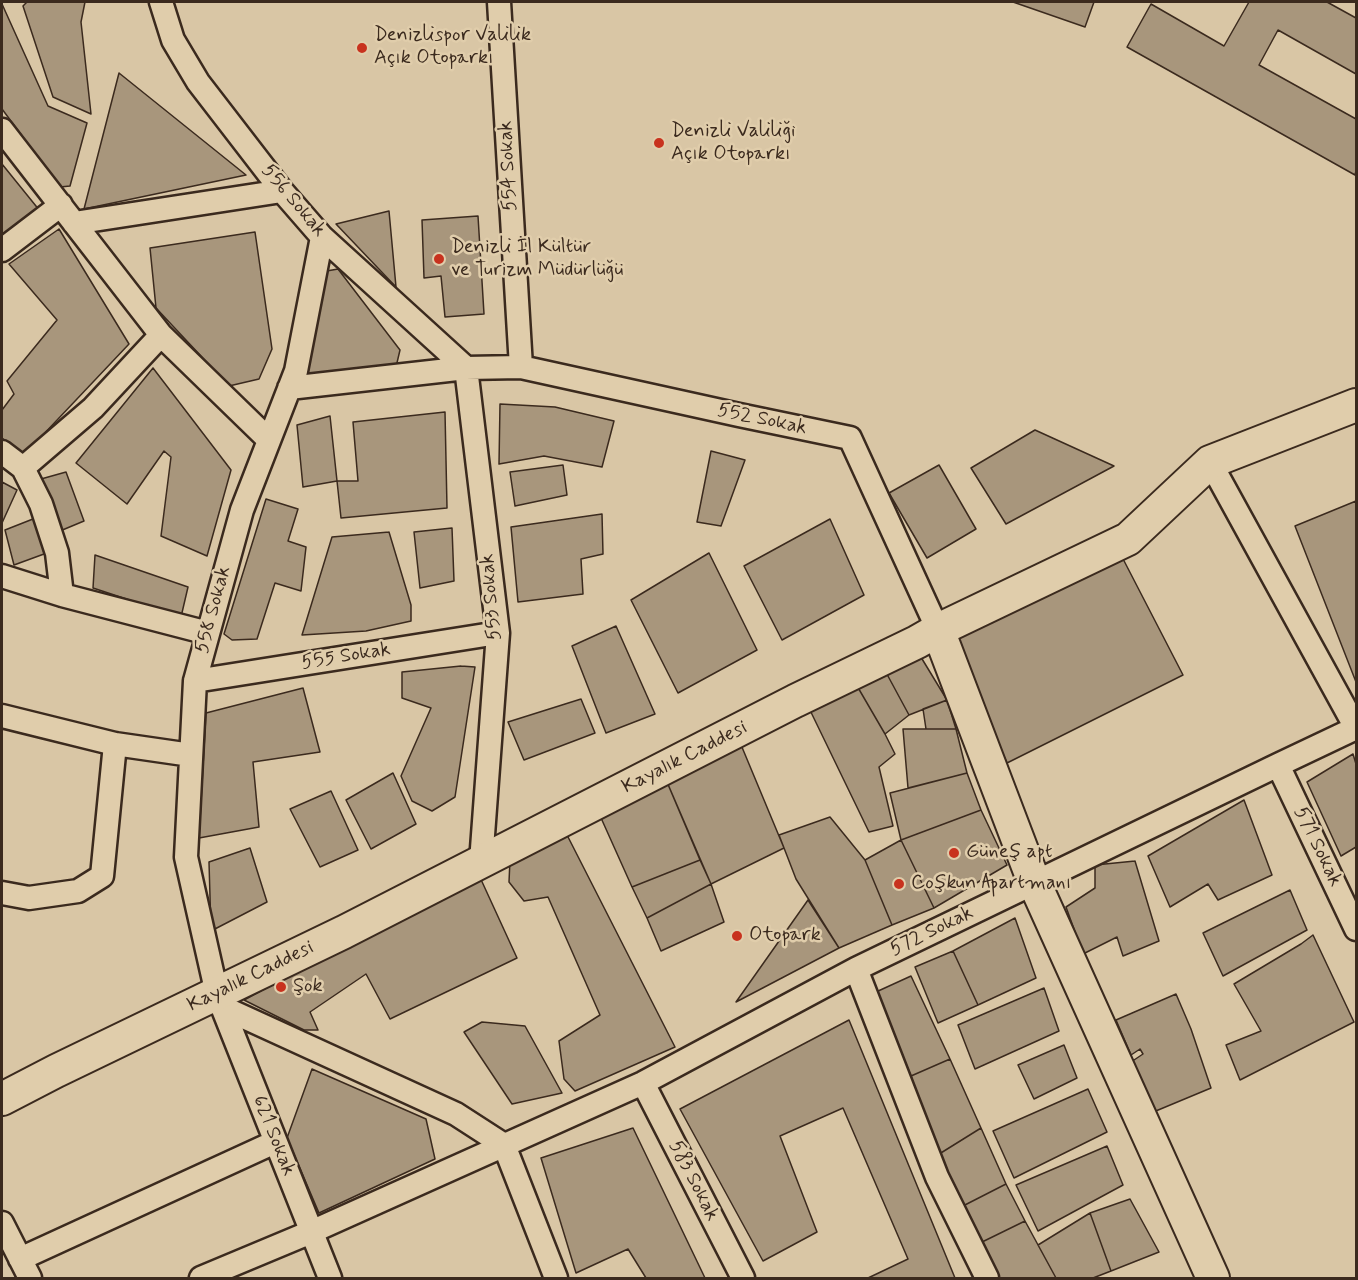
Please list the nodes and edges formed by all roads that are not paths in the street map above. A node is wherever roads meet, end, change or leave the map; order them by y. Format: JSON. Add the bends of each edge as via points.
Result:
{"nodes":[{"id":1,"x":161,"y":2,"type":"edge"},
{"id":2,"x":499,"y":2,"type":"edge"},
{"id":3,"x":2,"y":130,"type":"edge"},
{"id":4,"x":282,"y":191,"type":"junction"},
{"id":5,"x":61,"y":205,"type":"junction"},
{"id":6,"x":74,"y":223,"type":"junction"},
{"id":7,"x":321,"y":237,"type":"junction"},
{"id":8,"x":2,"y":250,"type":"edge"},
{"id":9,"x":161,"y":335,"type":"junction"},
{"id":10,"x":521,"y":367,"type":"junction"},
{"id":11,"x":466,"y":368,"type":"junction"},
{"id":12,"x":290,"y":388,"type":"junction"},
{"id":13,"x":1356,"y":405,"type":"edge"},
{"id":14,"x":269,"y":440,"type":"junction"},
{"id":15,"x":2,"y":452,"type":"edge"},
{"id":16,"x":1210,"y":462,"type":"junction"},
{"id":17,"x":23,"y":468,"type":"junction"},
{"id":18,"x":2,"y":576,"type":"edge"},
{"id":19,"x":62,"y":594,"type":"junction"},
{"id":20,"x":938,"y":630,"type":"junction"},
{"id":21,"x":208,"y":633,"type":"junction"},
{"id":22,"x":498,"y":633,"type":"junction"},
{"id":23,"x":195,"y":681,"type":"junction"},
{"id":24,"x":2,"y":716,"type":"edge"},
{"id":25,"x":1356,"y":728,"type":"edge"},
{"id":26,"x":115,"y":744,"type":"junction"},
{"id":27,"x":191,"y":755,"type":"junction"},
{"id":28,"x":1278,"y":765,"type":"junction"},
{"id":29,"x":481,"y":862,"type":"junction"},
{"id":30,"x":1035,"y":882,"type":"junction"},
{"id":31,"x":2,"y":893,"type":"edge"},
{"id":32,"x":1356,"y":930,"type":"edge"},
{"id":33,"x":856,"y":969,"type":"junction"},
{"id":34,"x":219,"y":1001,"type":"junction"},
{"id":35,"x":643,"y":1083,"type":"junction"},
{"id":36,"x":2,"y":1099,"type":"edge"},
{"id":37,"x":275,"y":1142,"type":"junction"},
{"id":38,"x":504,"y":1145,"type":"junction"},
{"id":39,"x":2,"y":1223,"type":"edge"},
{"id":40,"x":311,"y":1232,"type":"junction"},
{"id":41,"x":25,"y":1269,"type":"edge"},
{"id":42,"x":1208,"y":1277,"type":"edge"},
{"id":43,"x":201,"y":1278,"type":"edge"},
{"id":44,"x":330,"y":1278,"type":"edge"},
{"id":45,"x":555,"y":1278,"type":"edge"},
{"id":46,"x":743,"y":1278,"type":"edge"},
{"id":47,"x":987,"y":1278,"type":"edge"}],
"edges":[{"from":1,"to":4,"type":"street","name":"556 Sokak","via":[[173,40],[198,82]]},
{"from":2,"to":10,"type":"street","name":"554 Sokak"},
{"from":3,"to":5,"type":"street"},
{"from":4,"to":6,"type":"street"},
{"from":4,"to":7,"type":"street","name":"556 Sokak"},
{"from":5,"to":6,"type":"street"},
{"from":5,"to":8,"type":"street"},
{"from":6,"to":9,"type":"street"},
{"from":7,"to":11,"type":"street","name":"556 Sokak"},
{"from":7,"to":12,"type":"street","name":"558 Sokak"},
{"from":9,"to":14,"type":"street"},
{"from":9,"to":17,"type":"street","via":[[93,408]]},
{"from":10,"to":11,"type":"street","name":"552 Sokak"},
{"from":10,"to":20,"type":"street","name":"552 Sokak","via":[[850,438]]},
{"from":11,"to":12,"type":"street","name":"552 Sokak"},
{"from":11,"to":22,"type":"street","name":"553 Sokak"},
{"from":12,"to":14,"type":"street","name":"558 Sokak"},
{"from":13,"to":16,"type":"street","name":"Kayalık Caddesi"},
{"from":14,"to":21,"type":"street","name":"558 Sokak","via":[[242,510]]},
{"from":15,"to":17,"type":"street"},
{"from":16,"to":20,"type":"street","name":"Kayalık Caddesi","via":[[1128,539]]},
{"from":16,"to":25,"type":"street"},
{"from":17,"to":19,"type":"street","via":[[41,504],[57,553]]},
{"from":18,"to":19,"type":"street"},
{"from":19,"to":21,"type":"street"},
{"from":20,"to":29,"type":"street","name":"Kayalık Caddesi"},
{"from":20,"to":30,"type":"street"},
{"from":21,"to":23,"type":"street","name":"558 Sokak"},
{"from":22,"to":23,"type":"street","name":"555 Sokak"},
{"from":22,"to":29,"type":"street","name":"553 Sokak"},
{"from":23,"to":27,"type":"street","name":"558 Sokak"},
{"from":24,"to":26,"type":"street"},
{"from":25,"to":28,"type":"street","name":"572 Sokak"},
{"from":26,"to":27,"type":"street"},
{"from":26,"to":31,"type":"street","via":[[102,876],[78,891],[29,898]]},
{"from":27,"to":34,"type":"street","name":"558 Sokak","via":[[186,857]]},
{"from":28,"to":30,"type":"street","name":"572 Sokak"},
{"from":28,"to":32,"type":"street","name":"571 Sokak"},
{"from":29,"to":34,"type":"street","name":"Kayalık Caddesi"},
{"from":30,"to":33,"type":"street","name":"572 Sokak"},
{"from":30,"to":42,"type":"street"},
{"from":33,"to":35,"type":"street","name":"572 Sokak"},
{"from":33,"to":47,"type":"street","via":[[937,1177]]},
{"from":34,"to":36,"type":"street","name":"Kayalık Caddesi"},
{"from":34,"to":37,"type":"street","name":"621 Sokak"},
{"from":34,"to":38,"type":"street","via":[[456,1114]]},
{"from":35,"to":38,"type":"street","name":"572 Sokak"},
{"from":35,"to":46,"type":"street","name":"583 Sokak"},
{"from":37,"to":40,"type":"street","name":"621 Sokak"},
{"from":37,"to":41,"type":"street"},
{"from":38,"to":40,"type":"street","name":"572 Sokak"},
{"from":38,"to":45,"type":"street"},
{"from":39,"to":41,"type":"street"},
{"from":40,"to":43,"type":"street","name":"572 Sokak"},
{"from":40,"to":44,"type":"street","name":"621 Sokak"}]}
